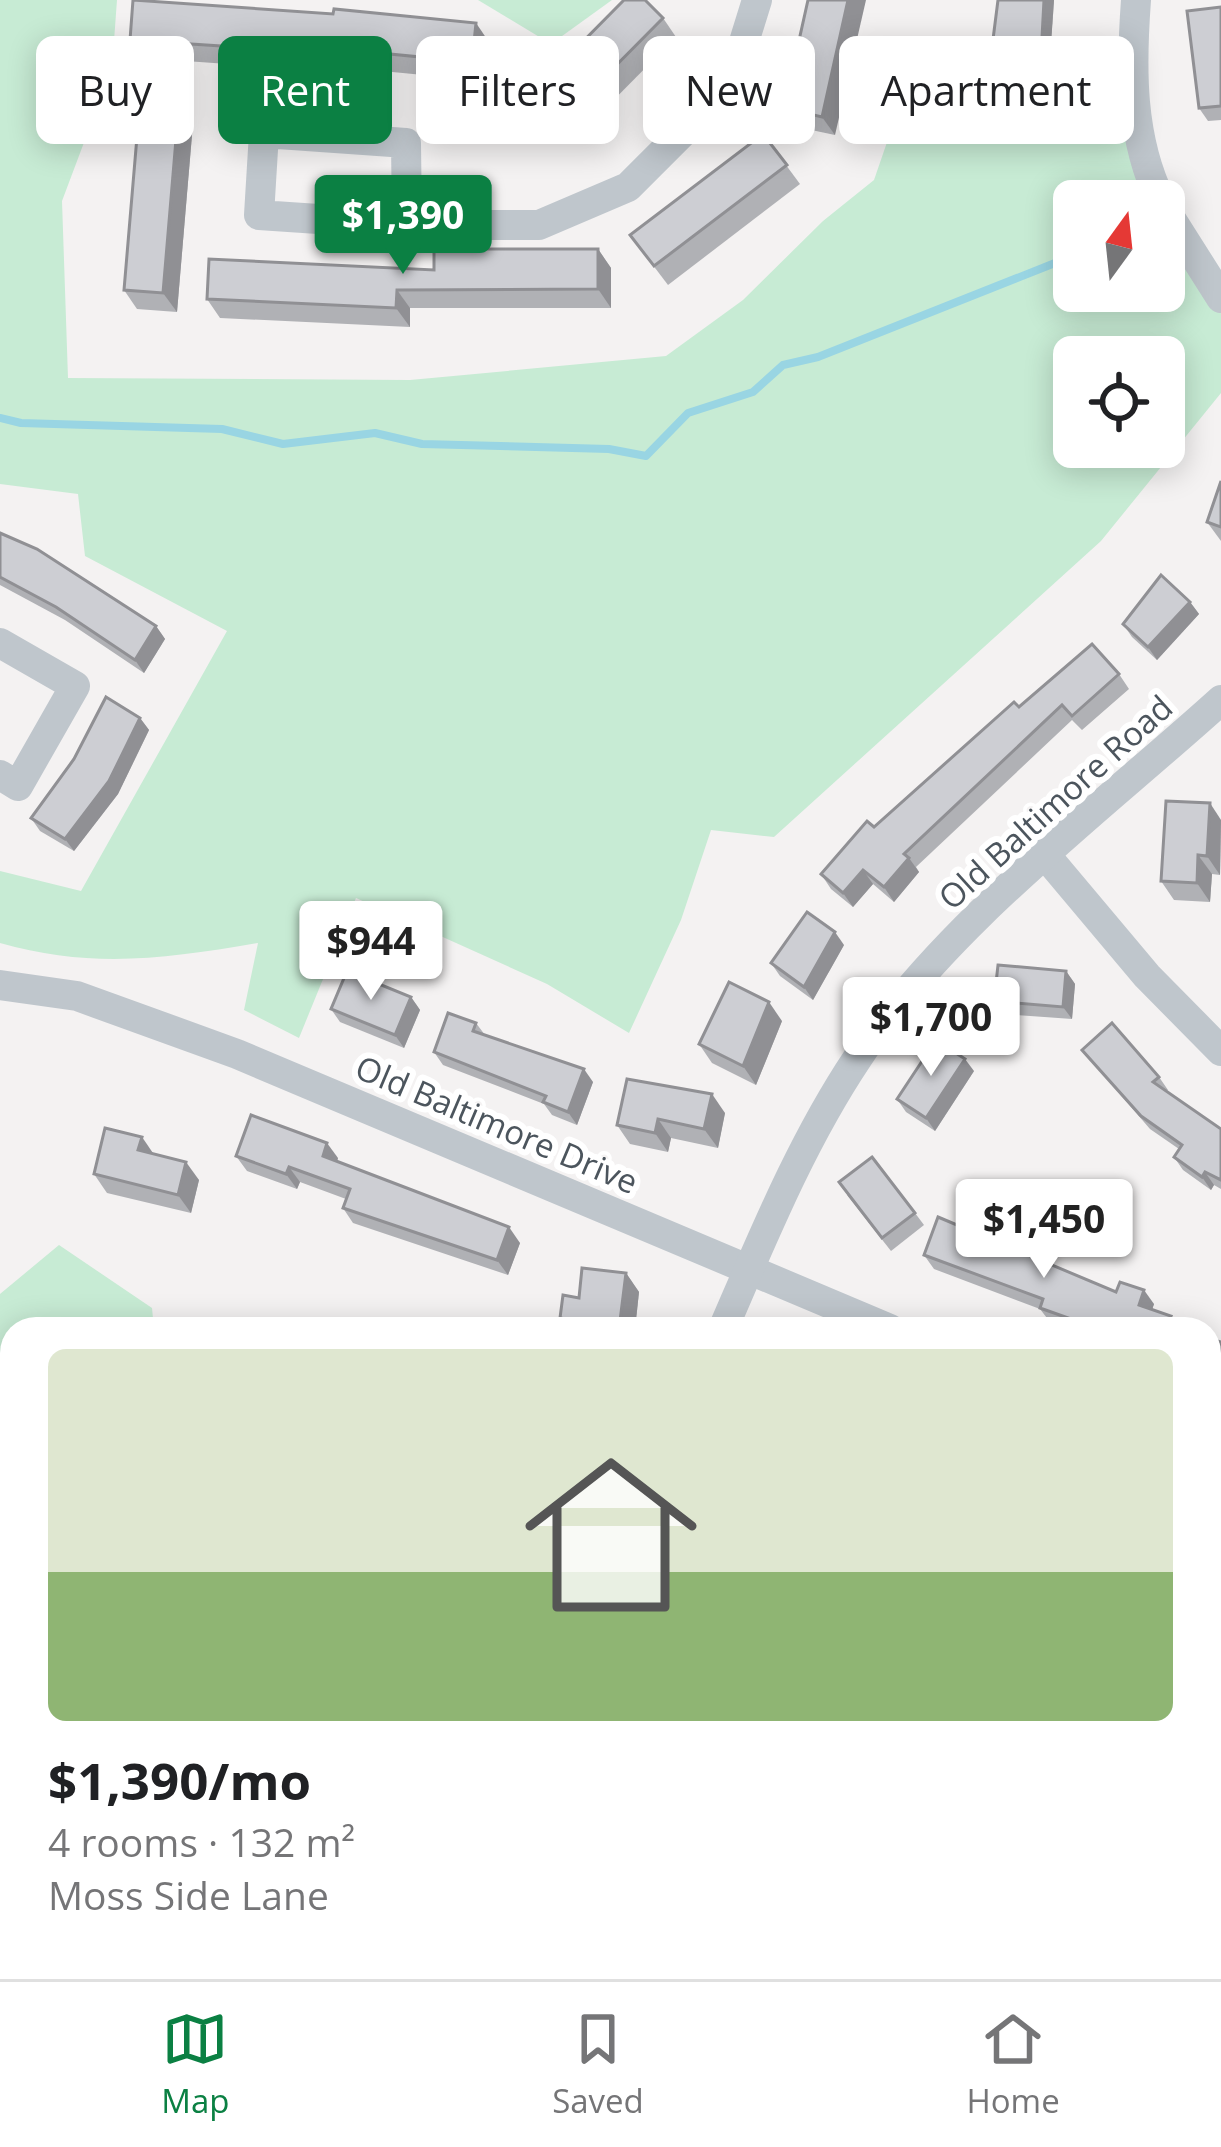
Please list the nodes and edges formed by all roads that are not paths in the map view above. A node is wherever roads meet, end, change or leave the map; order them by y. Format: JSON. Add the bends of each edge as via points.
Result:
{"nodes":[{"id":1,"x":757,"y":0,"type":"edge"},
{"id":2,"x":1136,"y":0,"type":"edge"},
{"id":3,"x":1151,"y":180,"type":"edge"},
{"id":4,"x":407,"y":226,"type":"junction"},
{"id":5,"x":1185,"y":241,"type":"edge"},
{"id":6,"x":1221,"y":298,"type":"edge"},
{"id":7,"x":0,"y":643,"type":"edge"},
{"id":8,"x":1221,"y":700,"type":"edge"},
{"id":9,"x":0,"y":776,"type":"edge"},
{"id":10,"x":1047,"y":857,"type":"junction"},
{"id":11,"x":0,"y":985,"type":"edge"},
{"id":12,"x":1221,"y":1051,"type":"edge"},
{"id":13,"x":749,"y":1269,"type":"junction"},
{"id":14,"x":728,"y":1317,"type":"edge"},
{"id":15,"x":862,"y":1317,"type":"edge"}],
"edges":[{"from":1,"to":4,"type":"street","via":[[731,84],[628,188],[538,225]]},
{"from":2,"to":3,"type":"street","via":[[1130,83]]},
{"from":4,"to":4,"type":"street","via":[[406,143],[264,133],[259,215]]},
{"from":5,"to":6,"type":"street"},
{"from":7,"to":9,"type":"street","via":[[75,686],[18,786]]},
{"from":8,"to":10,"type":"street","name":"Old Baltimore Road"},
{"from":10,"to":12,"type":"street"},
{"from":10,"to":13,"type":"street","name":"Old Baltimore Road","via":[[949,946],[859,1054],[807,1140]]},
{"from":11,"to":13,"type":"street","name":"Old Baltimore Drive","via":[[77,996],[237,1054]]},
{"from":13,"to":14,"type":"street","name":"Old Baltimore Road"},
{"from":13,"to":15,"type":"street","name":"Old Baltimore Drive"}]}
